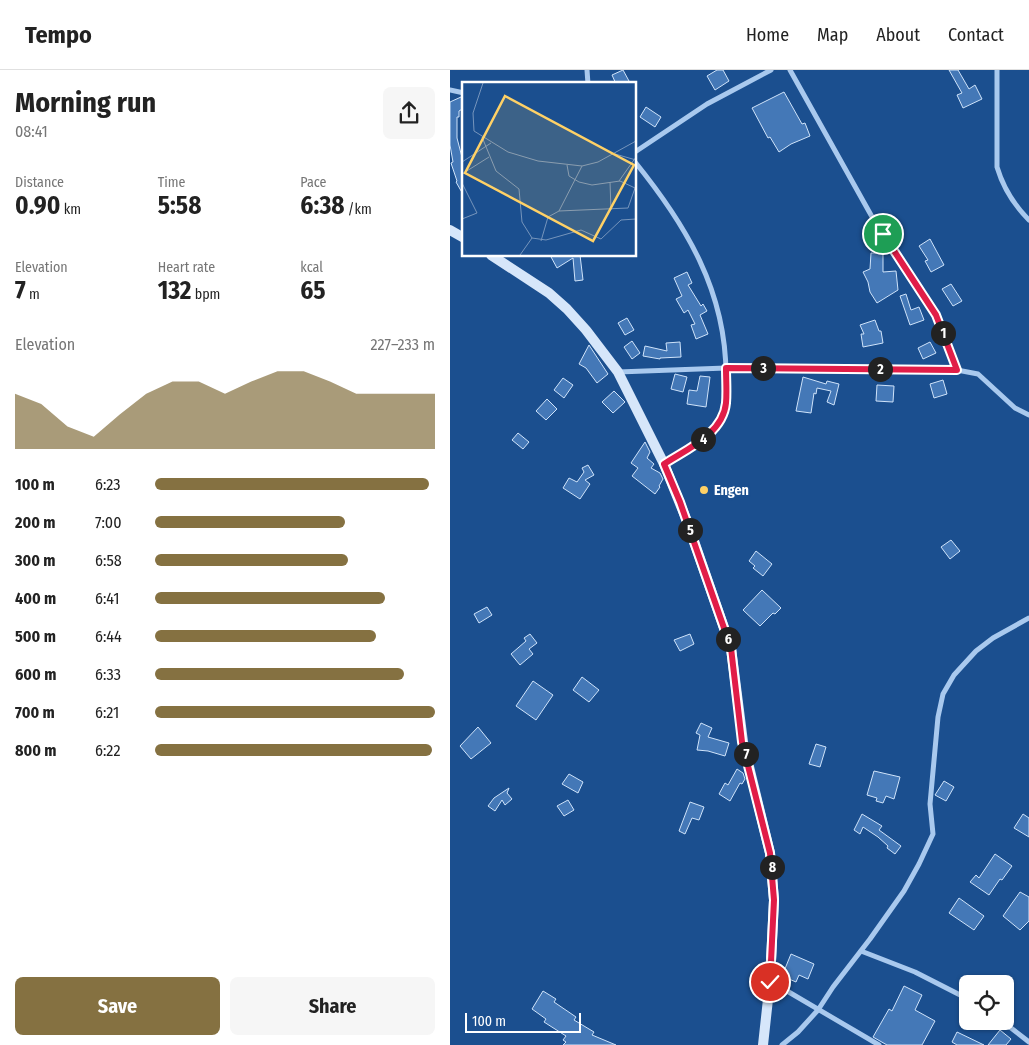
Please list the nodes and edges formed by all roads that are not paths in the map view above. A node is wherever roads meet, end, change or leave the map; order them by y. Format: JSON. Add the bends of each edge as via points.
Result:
{"nodes":[{"id":1,"x":771,"y":70,"type":"edge"},
{"id":2,"x":790,"y":70,"type":"edge"},
{"id":3,"x":997,"y":70,"type":"edge"},
{"id":4,"x":636,"y":151,"type":"edge"},
{"id":5,"x":636,"y":163,"type":"edge"},
{"id":6,"x":1029,"y":220,"type":"edge"},
{"id":7,"x":450,"y":230,"type":"edge"},
{"id":8,"x":462,"y":237,"type":"edge"},
{"id":9,"x":493,"y":256,"type":"edge"},
{"id":10,"x":726,"y":368,"type":"junction"},
{"id":11,"x":957,"y":370,"type":"junction"},
{"id":12,"x":618,"y":372,"type":"junction"},
{"id":13,"x":1029,"y":415,"type":"edge"},
{"id":14,"x":664,"y":464,"type":"junction"},
{"id":15,"x":1029,"y":618,"type":"edge"},
{"id":16,"x":861,"y":951,"type":"junction"},
{"id":17,"x":770,"y":982,"type":"junction"},
{"id":18,"x":959,"y":994,"type":"edge"},
{"id":19,"x":818,"y":1010,"type":"junction"},
{"id":20,"x":1014,"y":1030,"type":"edge"},
{"id":21,"x":1029,"y":1042,"type":"edge"},
{"id":22,"x":763,"y":1045,"type":"edge"},
{"id":23,"x":782,"y":1045,"type":"edge"},
{"id":24,"x":879,"y":1045,"type":"edge"}],
"edges":[{"from":1,"to":4,"type":"street","via":[[707,104]]},
{"from":2,"to":11,"type":"street","via":[[876,224],[936,315]]},
{"from":3,"to":6,"type":"street","via":[[997,167],[1012,201]]},
{"from":5,"to":10,"type":"street","via":[[660,192],[697,253],[719,314]]},
{"from":7,"to":8,"type":"main road"},
{"from":9,"to":12,"type":"main road","via":[[549,293],[567,309]]},
{"from":10,"to":11,"type":"street"},
{"from":10,"to":12,"type":"street"},
{"from":10,"to":14,"type":"street","via":[[726,405],[716,427],[700,442]]},
{"from":11,"to":13,"type":"street","via":[[978,374],[1015,408]]},
{"from":12,"to":14,"type":"main road"},
{"from":14,"to":17,"type":"main road","via":[[731,648],[742,742],[770,853],[774,900]]},
{"from":15,"to":16,"type":"street","via":[[976,650],[954,674],[943,694],[930,804],[933,834],[904,891]]},
{"from":16,"to":18,"type":"street","via":[[915,972]]},
{"from":16,"to":19,"type":"street"},
{"from":17,"to":19,"type":"street"},
{"from":17,"to":22,"type":"main road"},
{"from":19,"to":23,"type":"street"},
{"from":19,"to":24,"type":"street"},
{"from":20,"to":21,"type":"street"}]}
